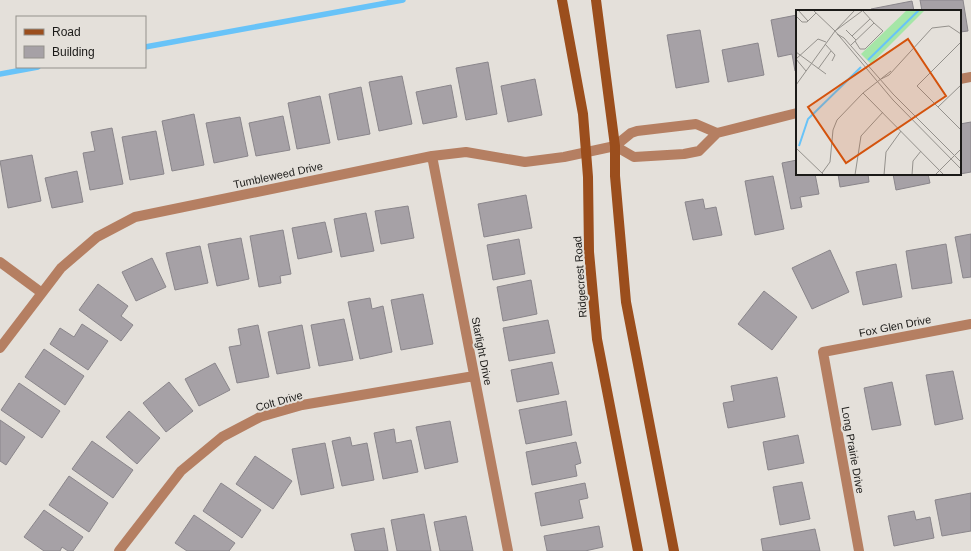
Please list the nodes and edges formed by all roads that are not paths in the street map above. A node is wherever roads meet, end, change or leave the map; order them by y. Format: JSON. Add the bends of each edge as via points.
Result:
{"nodes":[{"id":1,"x":562,"y":0,"type":"edge"},
{"id":2,"x":596,"y":0,"type":"edge"},
{"id":3,"x":971,"y":76,"type":"edge"},
{"id":4,"x":961,"y":79,"type":"edge"},
{"id":5,"x":796,"y":113,"type":"edge"},
{"id":6,"x":717,"y":133,"type":"junction"},
{"id":7,"x":615,"y":146,"type":"junction"},
{"id":8,"x":586,"y":152,"type":"junction"},
{"id":9,"x":432,"y":156,"type":"junction"},
{"id":10,"x":0,"y":262,"type":"edge"},
{"id":11,"x":42,"y":293,"type":"junction"},
{"id":12,"x":971,"y":324,"type":"edge"},
{"id":13,"x":0,"y":348,"type":"edge"},
{"id":14,"x":823,"y":352,"type":"joint"},
{"id":15,"x":474,"y":376,"type":"junction"},
{"id":16,"x":119,"y":551,"type":"edge"},
{"id":17,"x":508,"y":551,"type":"edge"},
{"id":18,"x":638,"y":551,"type":"edge"},
{"id":19,"x":674,"y":551,"type":"edge"},
{"id":20,"x":859,"y":551,"type":"edge"}],
"edges":[{"from":1,"to":8,"type":"main road","name":"Ridgecrest Road","via":[[583,114]]},
{"from":2,"to":7,"type":"main road"},
{"from":3,"to":4,"type":"street"},
{"from":5,"to":6,"type":"street"},
{"from":6,"to":7,"type":"street","name":"Tumbleweed Drive","via":[[696,124],[643,130],[631,133]]},
{"from":6,"to":7,"type":"street","via":[[699,151],[684,154],[634,157]]},
{"from":7,"to":8,"type":"street","name":"Tumbleweed Drive"},
{"from":7,"to":19,"type":"main road","via":[[615,176],[626,302]]},
{"from":8,"to":9,"type":"street","name":"Tumbleweed Drive","via":[[525,162],[466,152]]},
{"from":8,"to":18,"type":"main road","name":"Ridgecrest Road","via":[[588,252],[597,340]]},
{"from":9,"to":11,"type":"street","name":"Tumbleweed Drive","via":[[135,217],[97,237],[61,268]]},
{"from":9,"to":15,"type":"street","name":"Starlight Drive"},
{"from":10,"to":11,"type":"street"},
{"from":11,"to":13,"type":"street","name":"Tumbleweed Drive"},
{"from":12,"to":14,"type":"street","name":"Fox Glen Drive"},
{"from":14,"to":20,"type":"street","name":"Long Prairie Drive"},
{"from":15,"to":16,"type":"street","name":"Colt Drive","via":[[302,405],[260,417],[222,437],[181,471]]},
{"from":15,"to":17,"type":"street","name":"Starlight Drive"}]}
